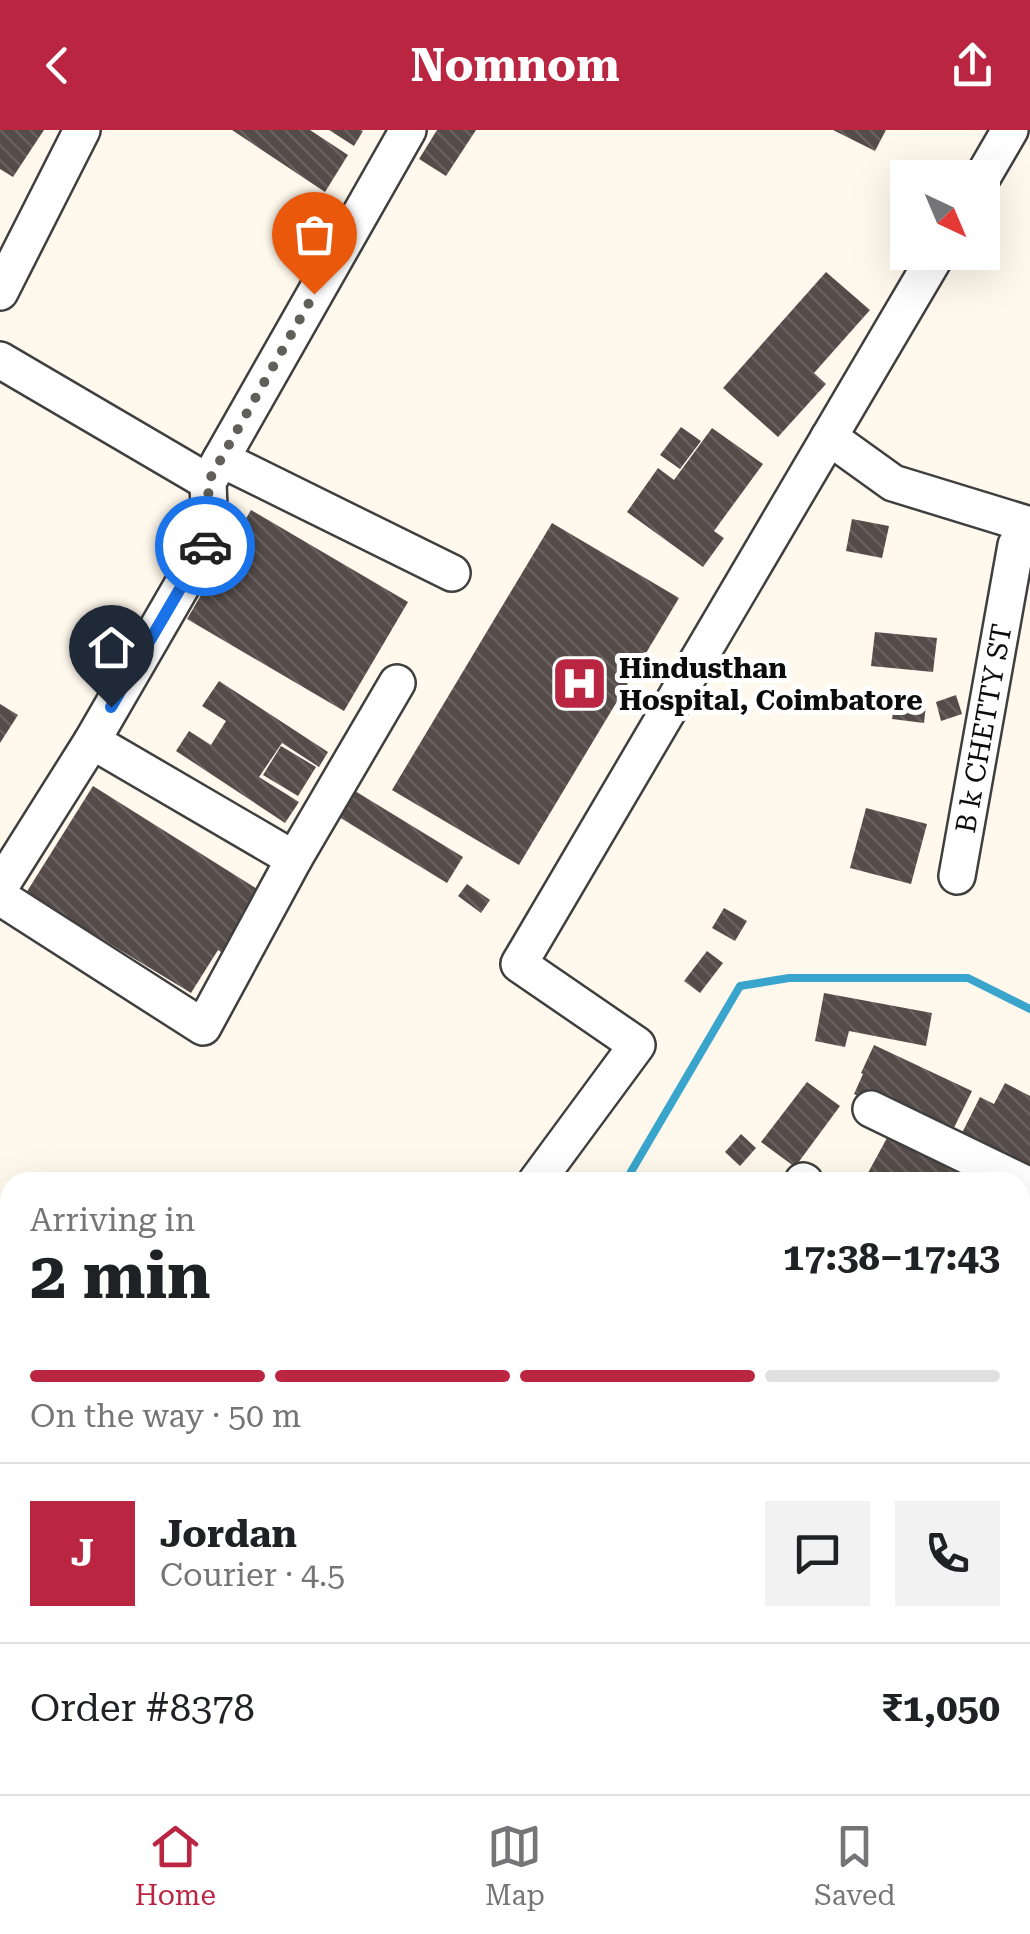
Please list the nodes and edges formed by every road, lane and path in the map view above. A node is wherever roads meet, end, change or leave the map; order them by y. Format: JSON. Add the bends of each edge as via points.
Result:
{"nodes":[{"id":1,"x":82,"y":130,"type":"edge"},
{"id":2,"x":408,"y":130,"type":"edge"},
{"id":3,"x":1010,"y":130,"type":"edge"},
{"id":4,"x":992,"y":160,"type":"edge"},
{"id":5,"x":927,"y":270,"type":"edge"},
{"id":6,"x":0,"y":292,"type":"edge"},
{"id":7,"x":0,"y":360,"type":"edge"},
{"id":8,"x":829,"y":437,"type":"junction"},
{"id":9,"x":214,"y":471,"type":"junction"},
{"id":10,"x":1030,"y":525,"type":"edge"},
{"id":11,"x":452,"y":573,"type":"dead end"},
{"id":12,"x":397,"y":682,"type":"dead end"},
{"id":13,"x":92,"y":741,"type":"junction"},
{"id":14,"x":294,"y":859,"type":"junction"},
{"id":15,"x":957,"y":876,"type":"dead end"},
{"id":16,"x":0,"y":887,"type":"edge"},
{"id":17,"x":0,"y":897,"type":"edge"},
{"id":18,"x":871,"y":1109,"type":"dead end"},
{"id":19,"x":543,"y":1172,"type":"edge"},
{"id":20,"x":1001,"y":1172,"type":"edge"}],
"edges":[{"from":1,"to":6,"type":"street"},
{"from":2,"to":9,"type":"street"},
{"from":3,"to":4,"type":"street"},
{"from":5,"to":8,"type":"street"},
{"from":7,"to":9,"type":"street"},
{"from":8,"to":10,"type":"street","via":[[893,484]]},
{"from":8,"to":19,"type":"street","via":[[519,964],[637,1046]]},
{"from":9,"to":11,"type":"street"},
{"from":9,"to":13,"type":"street","via":[[210,537]]},
{"from":10,"to":15,"type":"street","name":"B k CHETTY ST","via":[[1016,545]]},
{"from":12,"to":14,"type":"street"},
{"from":13,"to":14,"type":"street"},
{"from":13,"to":16,"type":"street"},
{"from":14,"to":17,"type":"street","via":[[202,1027]]},
{"from":18,"to":20,"type":"street"}]}
